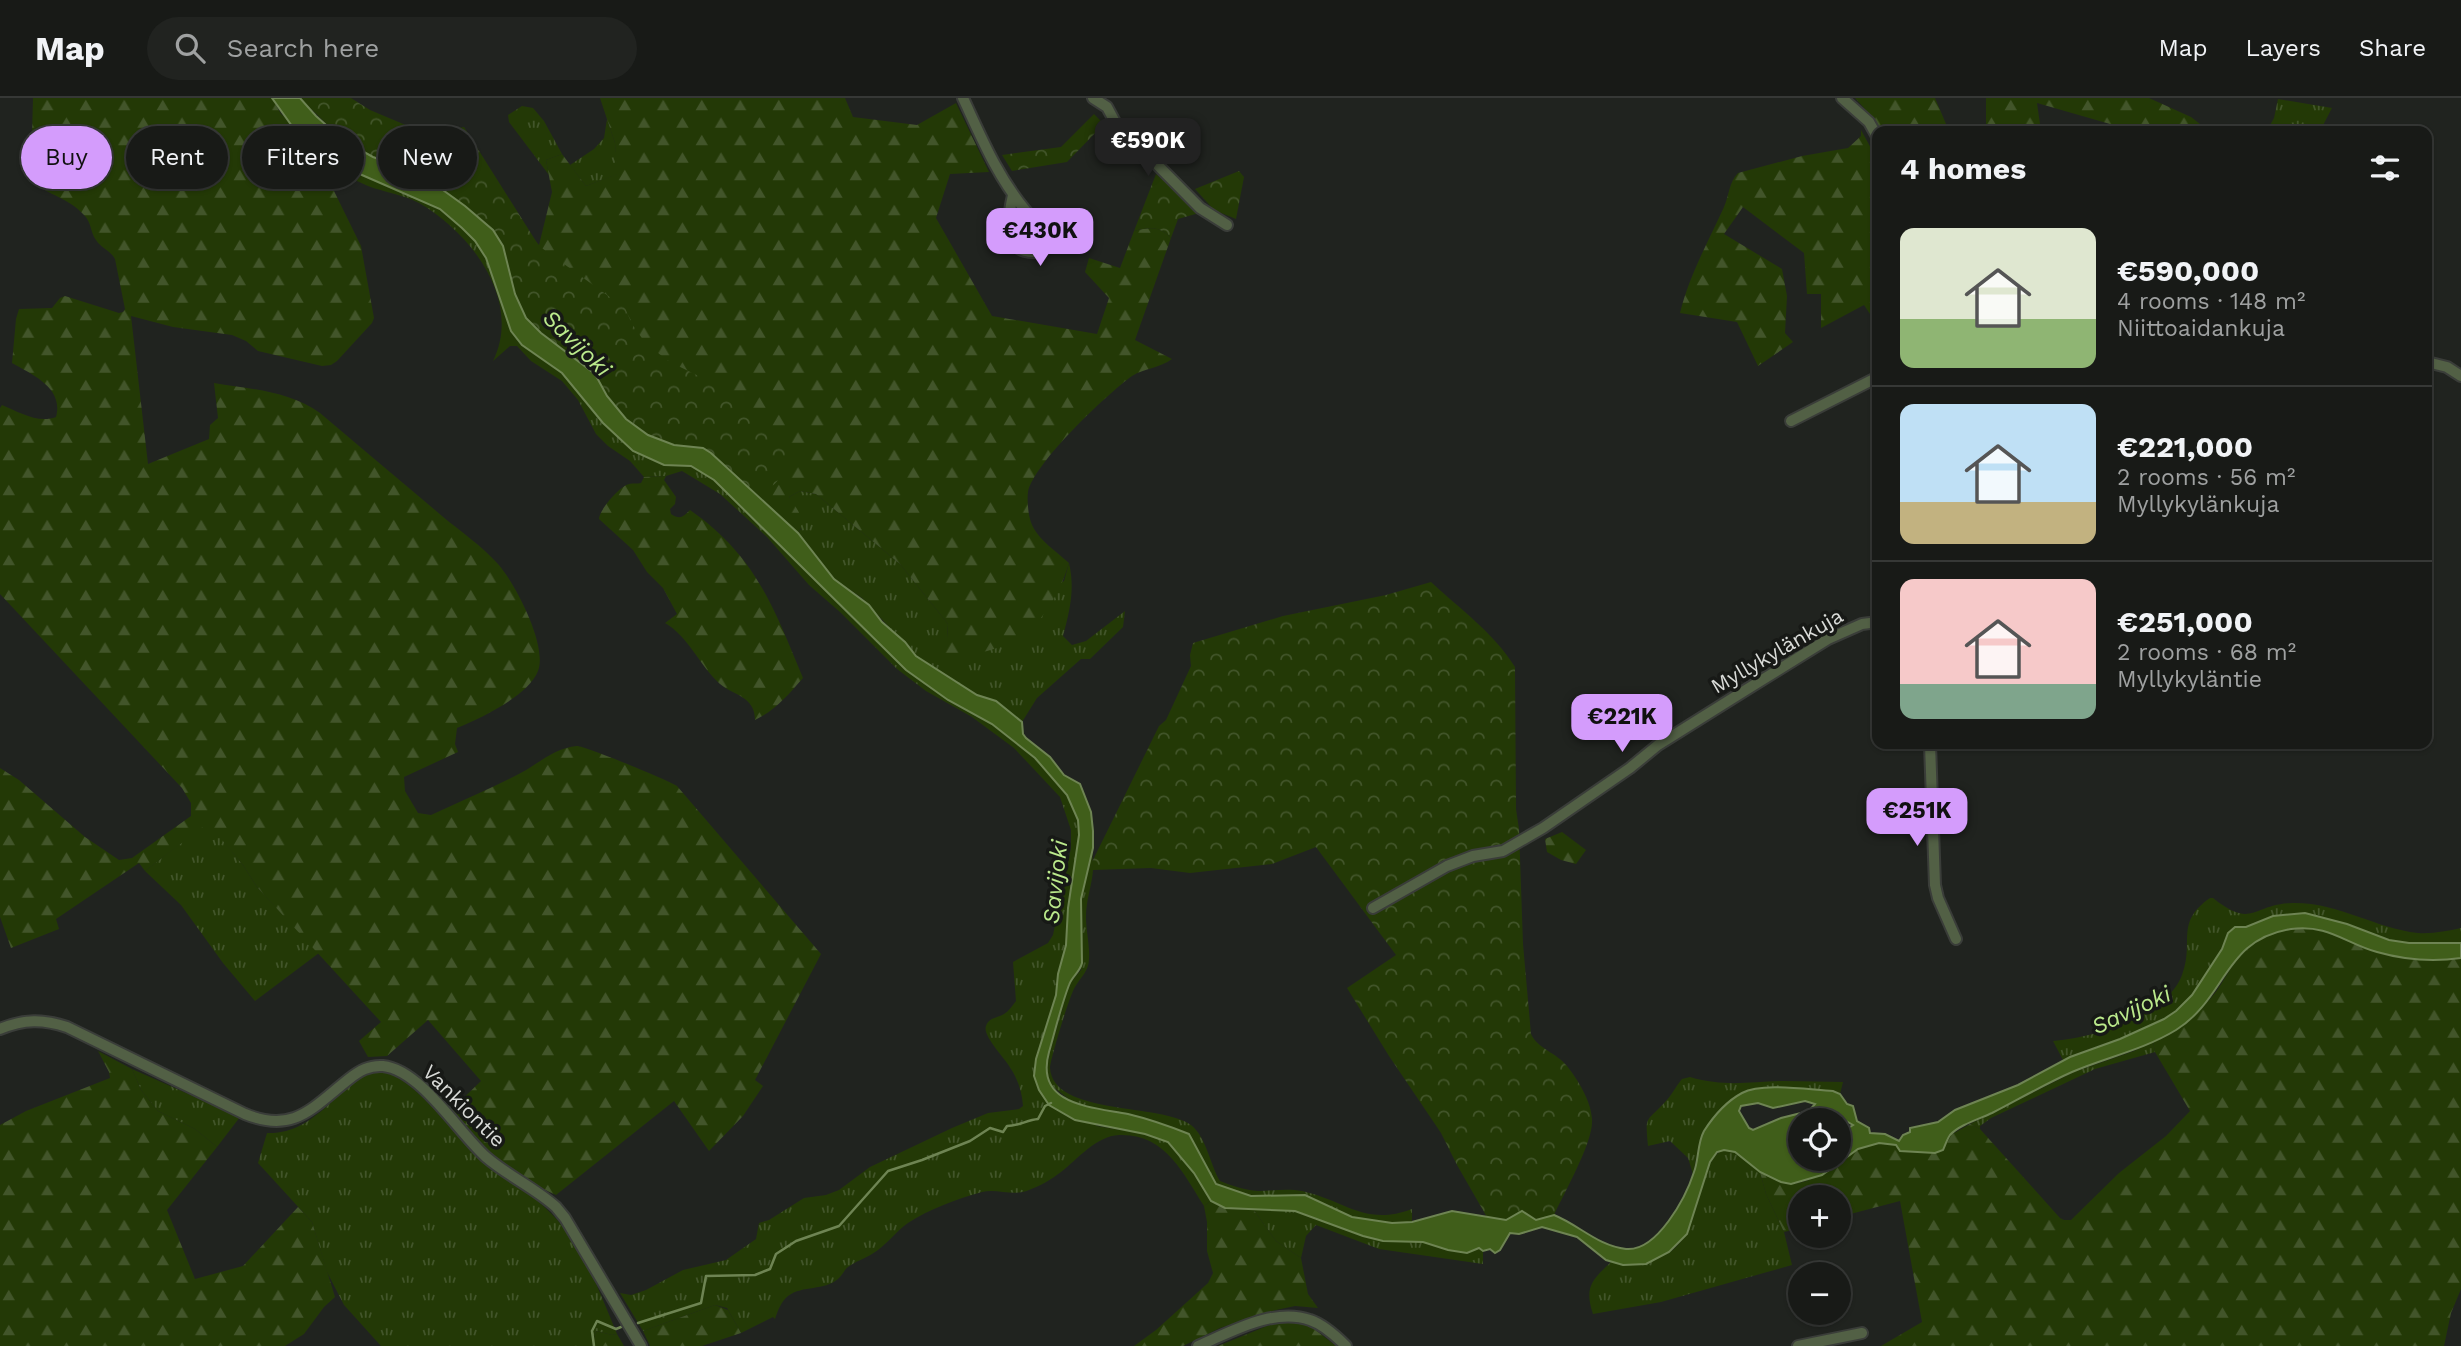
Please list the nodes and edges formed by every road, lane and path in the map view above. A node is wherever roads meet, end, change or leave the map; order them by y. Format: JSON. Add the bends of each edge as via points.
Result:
{"nodes":[{"id":1,"x":963,"y":98,"type":"edge"},
{"id":2,"x":1093,"y":98,"type":"edge"},
{"id":3,"x":1842,"y":98,"type":"edge"},
{"id":4,"x":1872,"y":127,"type":"edge"},
{"id":5,"x":1013,"y":195,"type":"junction"},
{"id":6,"x":1227,"y":225,"type":"dead end"},
{"id":7,"x":2432,"y":363,"type":"edge"},
{"id":8,"x":2461,"y":376,"type":"edge"},
{"id":9,"x":1872,"y":379,"type":"edge"},
{"id":10,"x":1791,"y":421,"type":"dead end"},
{"id":11,"x":1872,"y":623,"type":"edge"},
{"id":12,"x":1930,"y":749,"type":"edge"},
{"id":13,"x":1373,"y":908,"type":"dead end"},
{"id":14,"x":1956,"y":939,"type":"dead end"},
{"id":15,"x":0,"y":1029,"type":"edge"},
{"id":16,"x":1862,"y":1333,"type":"dead end"},
{"id":17,"x":641,"y":1346,"type":"edge"},
{"id":18,"x":1198,"y":1346,"type":"edge"},
{"id":19,"x":1346,"y":1346,"type":"edge"},
{"id":20,"x":1798,"y":1346,"type":"edge"}],
"edges":[{"from":1,"to":5,"type":"street","via":[[985,149]]},
{"from":2,"to":6,"type":"street","via":[[1107,107],[1115,122],[1200,208]]},
{"from":3,"to":4,"type":"street"},
{"from":5,"to":5,"type":"street","via":[[1008,225],[1011,237],[1018,249],[1041,252],[1046,248],[1045,237]]},
{"from":7,"to":8,"type":"street"},
{"from":9,"to":10,"type":"street"},
{"from":11,"to":13,"type":"street","name":"Myllykylänkuja","via":[[1842,632],[1658,745],[1533,834],[1503,851],[1447,866]]},
{"from":12,"to":14,"type":"street","via":[[1935,885]]},
{"from":15,"to":17,"type":"street","name":"Vankiontie","via":[[30,1021],[67,1027],[245,1114],[275,1123],[304,1114],[358,1072],[384,1066],[399,1071],[488,1159],[556,1207]]},
{"from":16,"to":20,"type":"street"},
{"from":18,"to":19,"type":"street","via":[[1283,1315],[1311,1320]]}]}
